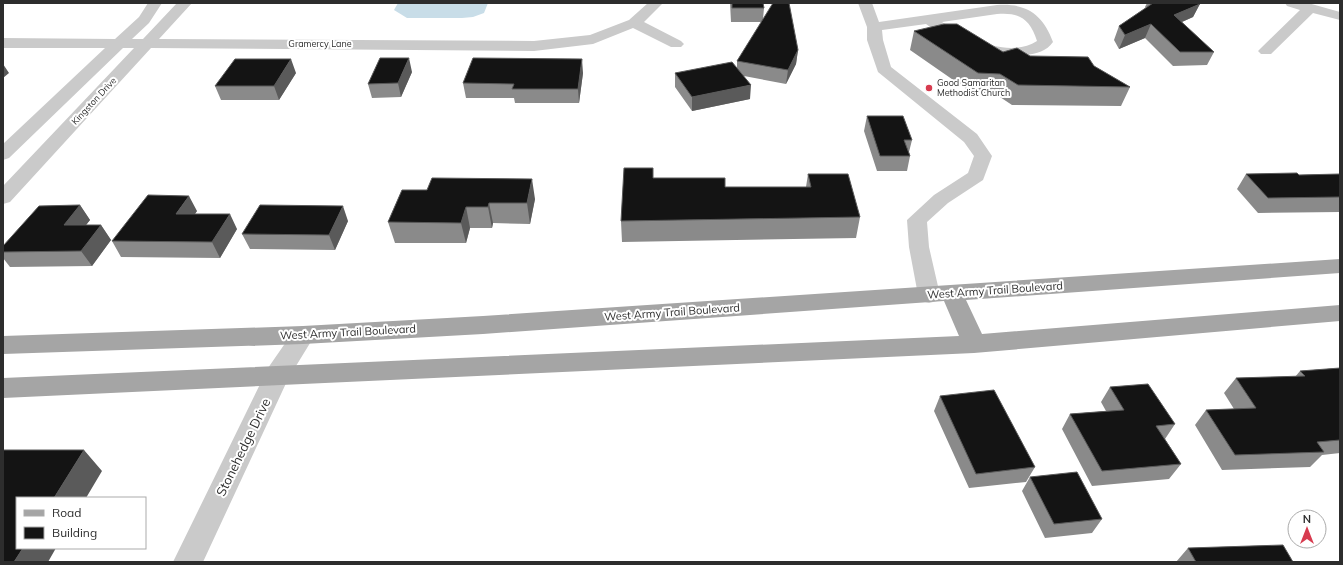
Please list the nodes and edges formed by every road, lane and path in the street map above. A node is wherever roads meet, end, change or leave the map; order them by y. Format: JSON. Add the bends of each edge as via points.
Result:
{"nodes":[{"id":1,"x":155,"y":3,"type":"edge"},
{"id":2,"x":185,"y":3,"type":"edge"},
{"id":3,"x":656,"y":3,"type":"edge"},
{"id":4,"x":865,"y":3,"type":"edge"},
{"id":5,"x":1292,"y":3,"type":"edge"},
{"id":6,"x":1004,"y":6,"type":"edge"},
{"id":7,"x":1310,"y":9,"type":"junction"},
{"id":8,"x":1340,"y":16,"type":"edge"},
{"id":9,"x":924,"y":20,"type":"junction"},
{"id":10,"x":634,"y":23,"type":"junction"},
{"id":11,"x":874,"y":27,"type":"junction"},
{"id":12,"x":3,"y":43,"type":"edge"},
{"id":13,"x":119,"y":43,"type":"junction"},
{"id":14,"x":148,"y":43,"type":"junction"},
{"id":15,"x":676,"y":44,"type":"dead end"},
{"id":16,"x":1266,"y":51,"type":"dead end"},
{"id":17,"x":3,"y":154,"type":"edge"},
{"id":18,"x":3,"y":198,"type":"edge"},
{"id":19,"x":1340,"y":266,"type":"edge"},
{"id":20,"x":952,"y":294,"type":"junction"},
{"id":21,"x":929,"y":295,"type":"junction"},
{"id":22,"x":1340,"y":313,"type":"edge"},
{"id":23,"x":303,"y":335,"type":"junction"},
{"id":24,"x":3,"y":344,"type":"edge"},
{"id":25,"x":974,"y":344,"type":"junction"},
{"id":26,"x":277,"y":375,"type":"junction"},
{"id":27,"x":3,"y":388,"type":"edge"},
{"id":28,"x":188,"y":562,"type":"edge"}],
"edges":[{"from":1,"to":13,"type":"street","via":[[144,20]]},
{"from":2,"to":14,"type":"street","name":"Kingston Drive"},
{"from":3,"to":10,"type":"street"},
{"from":4,"to":11,"type":"street"},
{"from":5,"to":7,"type":"street"},
{"from":6,"to":9,"type":"street"},
{"from":6,"to":9,"type":"street","via":[[1026,13],[1042,32],[1046,42],[1038,49],[992,52],[972,46]]},
{"from":7,"to":8,"type":"street"},
{"from":7,"to":16,"type":"street"},
{"from":9,"to":11,"type":"street"},
{"from":10,"to":14,"type":"street","name":"Gramercy Lane","via":[[593,39],[534,46]]},
{"from":10,"to":15,"type":"street"},
{"from":11,"to":21,"type":"street","via":[[875,40],[884,69],[971,138],[983,156],[976,176],[941,199],[917,220],[919,247]]},
{"from":12,"to":13,"type":"street","name":"Gramercy Lane"},
{"from":13,"to":14,"type":"street","name":"Gramercy Lane"},
{"from":13,"to":17,"type":"street"},
{"from":14,"to":18,"type":"street","name":"Kingston Drive"},
{"from":19,"to":20,"type":"main road","name":"West Army Trail Boulevard"},
{"from":20,"to":21,"type":"main road","name":"West Army Trail Boulevard"},
{"from":20,"to":25,"type":"main road"},
{"from":21,"to":23,"type":"main road","name":"West Army Trail Boulevard"},
{"from":22,"to":25,"type":"main road"},
{"from":23,"to":24,"type":"main road","name":"West Army Trail Boulevard"},
{"from":23,"to":26,"type":"street","name":"Stonehedge Drive"},
{"from":25,"to":26,"type":"main road"},
{"from":26,"to":27,"type":"main road"},
{"from":26,"to":28,"type":"street","name":"Stonehedge Drive"}]}
